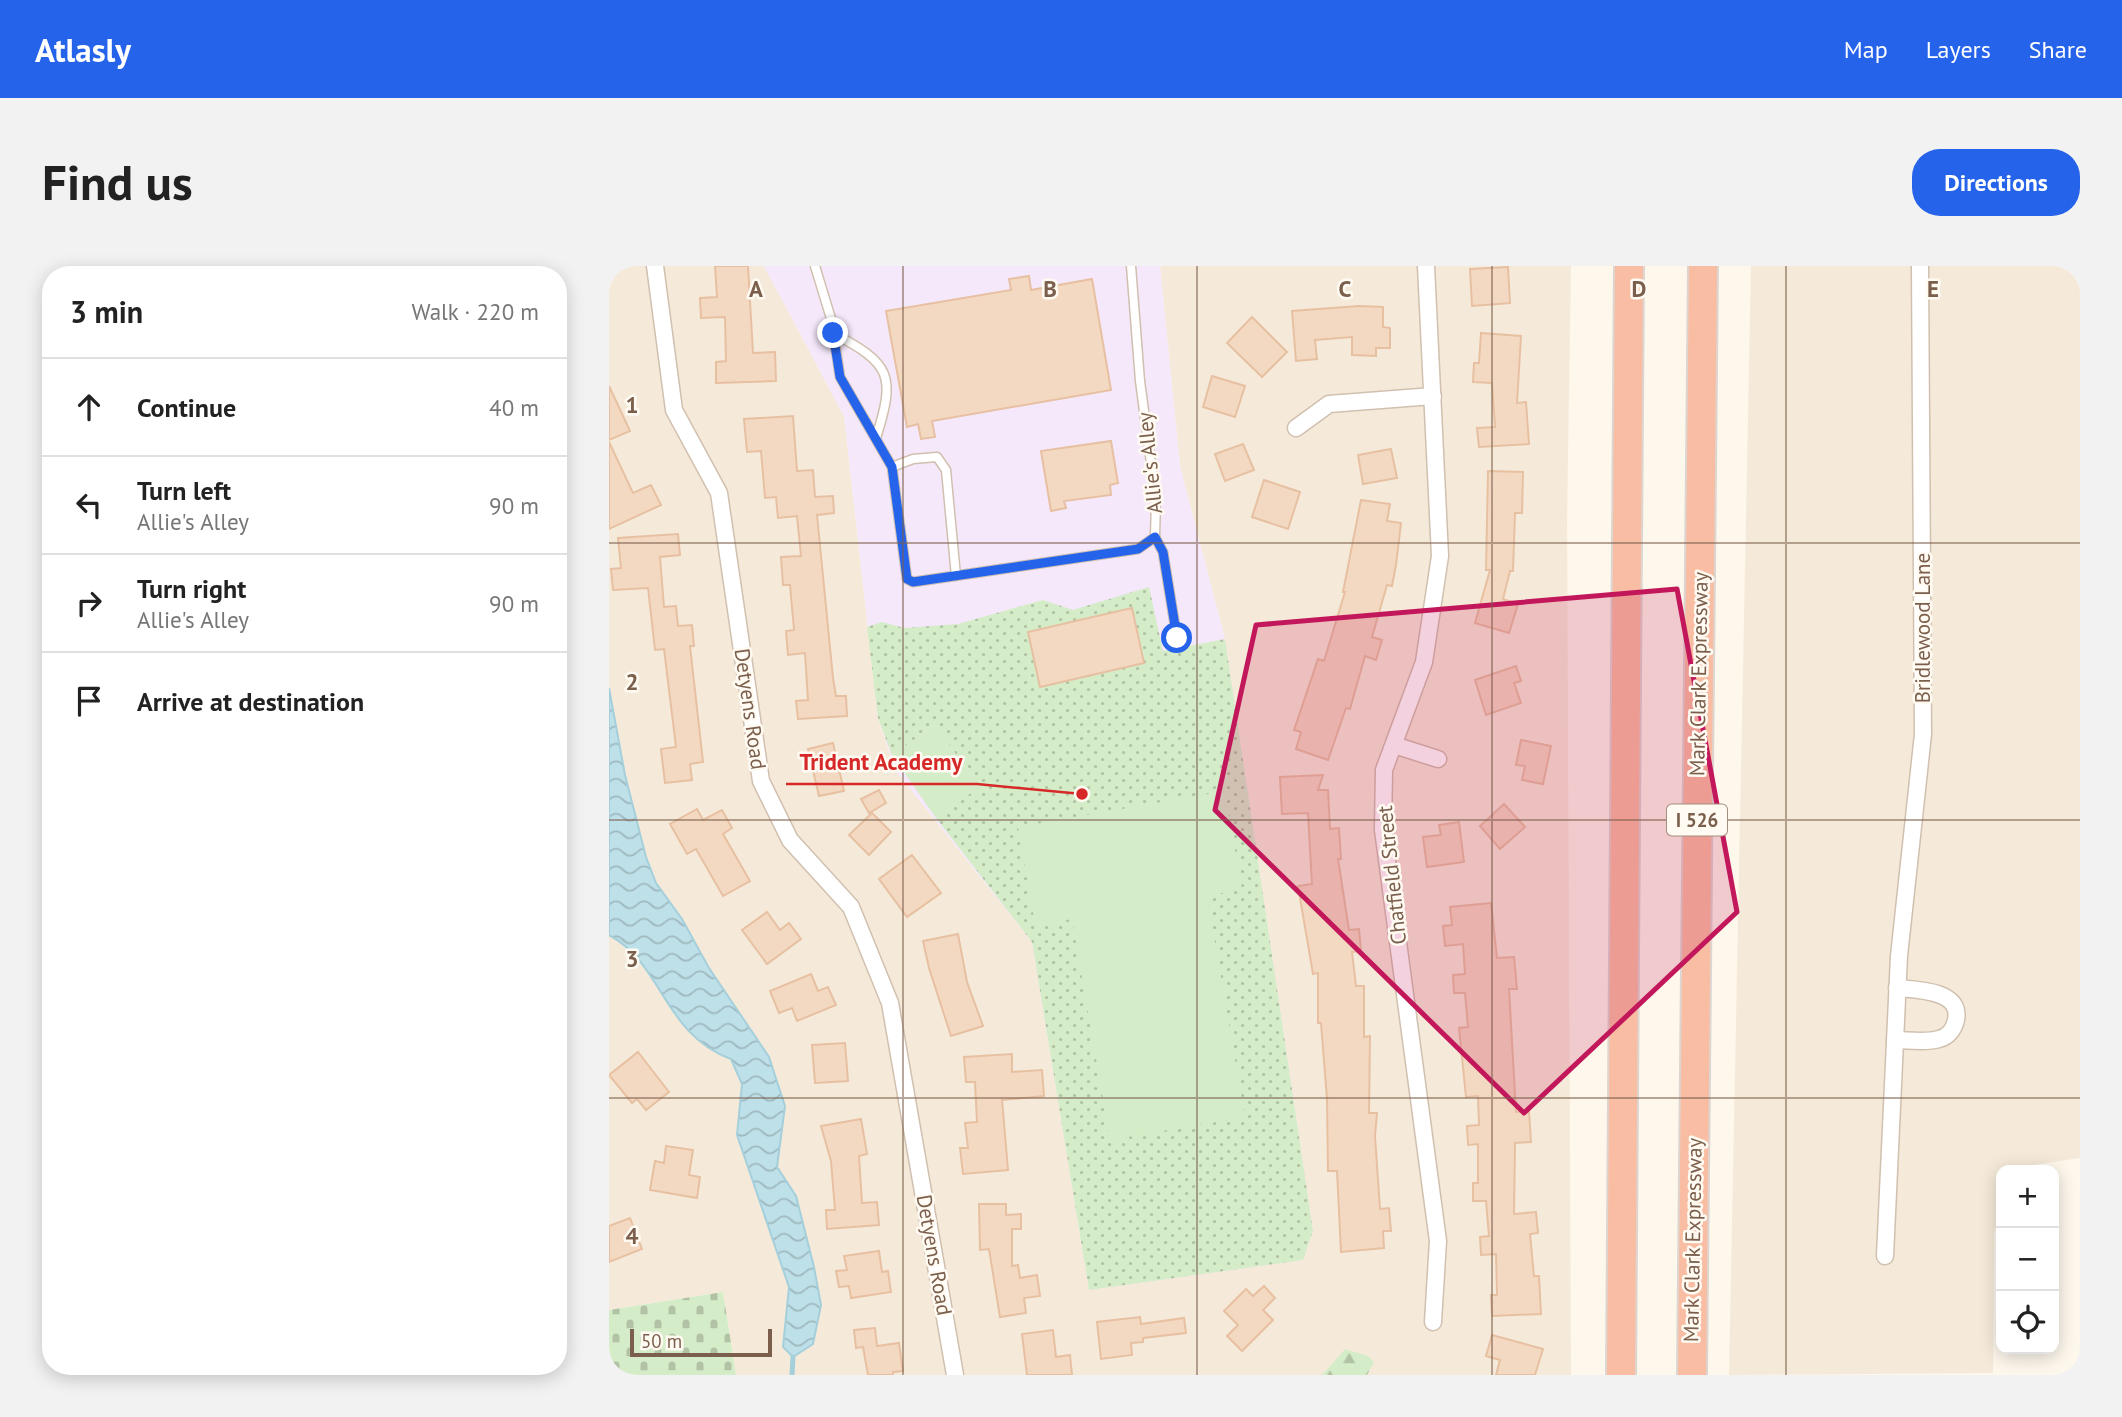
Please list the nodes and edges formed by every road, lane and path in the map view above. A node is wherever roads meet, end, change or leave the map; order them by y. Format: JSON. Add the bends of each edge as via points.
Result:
{"nodes":[{"id":1,"x":655,"y":266,"type":"edge"},
{"id":2,"x":815,"y":266,"type":"edge"},
{"id":3,"x":1131,"y":266,"type":"edge"},
{"id":4,"x":1426,"y":266,"type":"edge"},
{"id":5,"x":1629,"y":266,"type":"edge"},
{"id":6,"x":1703,"y":266,"type":"edge"},
{"id":7,"x":1920,"y":266,"type":"edge"},
{"id":8,"x":833,"y":333,"type":"junction"},
{"id":9,"x":1433,"y":396,"type":"junction"},
{"id":10,"x":1296,"y":428,"type":"dead end"},
{"id":11,"x":877,"y":438,"type":"junction"},
{"id":12,"x":892,"y":467,"type":"junction"},
{"id":13,"x":1155,"y":537,"type":"junction"},
{"id":14,"x":956,"y":576,"type":"junction"},
{"id":15,"x":1177,"y":638,"type":"dead end"},
{"id":16,"x":1394,"y":745,"type":"junction"},
{"id":17,"x":1438,"y":759,"type":"dead end"},
{"id":18,"x":1898,"y":988,"type":"junction"},
{"id":19,"x":1895,"y":1040,"type":"junction"},
{"id":20,"x":1885,"y":1256,"type":"dead end"},
{"id":21,"x":1433,"y":1322,"type":"dead end"},
{"id":22,"x":955,"y":1375,"type":"edge"},
{"id":23,"x":1621,"y":1375,"type":"edge"},
{"id":24,"x":1692,"y":1375,"type":"edge"}],
"edges":[{"from":1,"to":22,"type":"street","name":"Detyens Road","via":[[674,410],[719,493],[761,781],[790,839],[851,907],[890,1003]]},
{"from":2,"to":8,"type":"lane","name":"Allie's Alley"},
{"from":3,"to":13,"type":"lane","name":"Allie's Alley","via":[[1156,500]]},
{"from":4,"to":9,"type":"street","name":"Chatfield Street"},
{"from":5,"to":23,"type":"highway"},
{"from":6,"to":24,"type":"highway","name":"Mark Clark Expressway","number":"I 526"},
{"from":7,"to":18,"type":"street","name":"Bridlewood Lane","via":[[1923,734]]},
{"from":8,"to":11,"type":"lane","name":"Allie's Alley","via":[[840,377]]},
{"from":8,"to":11,"type":"lane","via":[[870,353],[884,371],[888,399]]},
{"from":9,"to":10,"type":"street","via":[[1329,404]]},
{"from":9,"to":16,"type":"street","name":"Chatfield Street","via":[[1439,568],[1424,662]]},
{"from":11,"to":12,"type":"lane","name":"Allie's Alley"},
{"from":12,"to":14,"type":"lane","name":"Allie's Alley","via":[[907,579]]},
{"from":12,"to":14,"type":"lane","via":[[937,457],[946,470]]},
{"from":13,"to":14,"type":"lane","name":"Allie's Alley","via":[[1138,549]]},
{"from":13,"to":15,"type":"lane","via":[[1163,552]]},
{"from":16,"to":17,"type":"street"},
{"from":16,"to":21,"type":"street","name":"Chatfield Street","via":[[1384,770],[1383,830],[1438,1241]]},
{"from":18,"to":19,"type":"street","name":"Bridlewood Lane"},
{"from":18,"to":19,"type":"street","via":[[1945,996],[1954,1003],[1957,1015],[1955,1027],[1937,1040]]},
{"from":19,"to":20,"type":"street","name":"Bridlewood Lane"}]}
